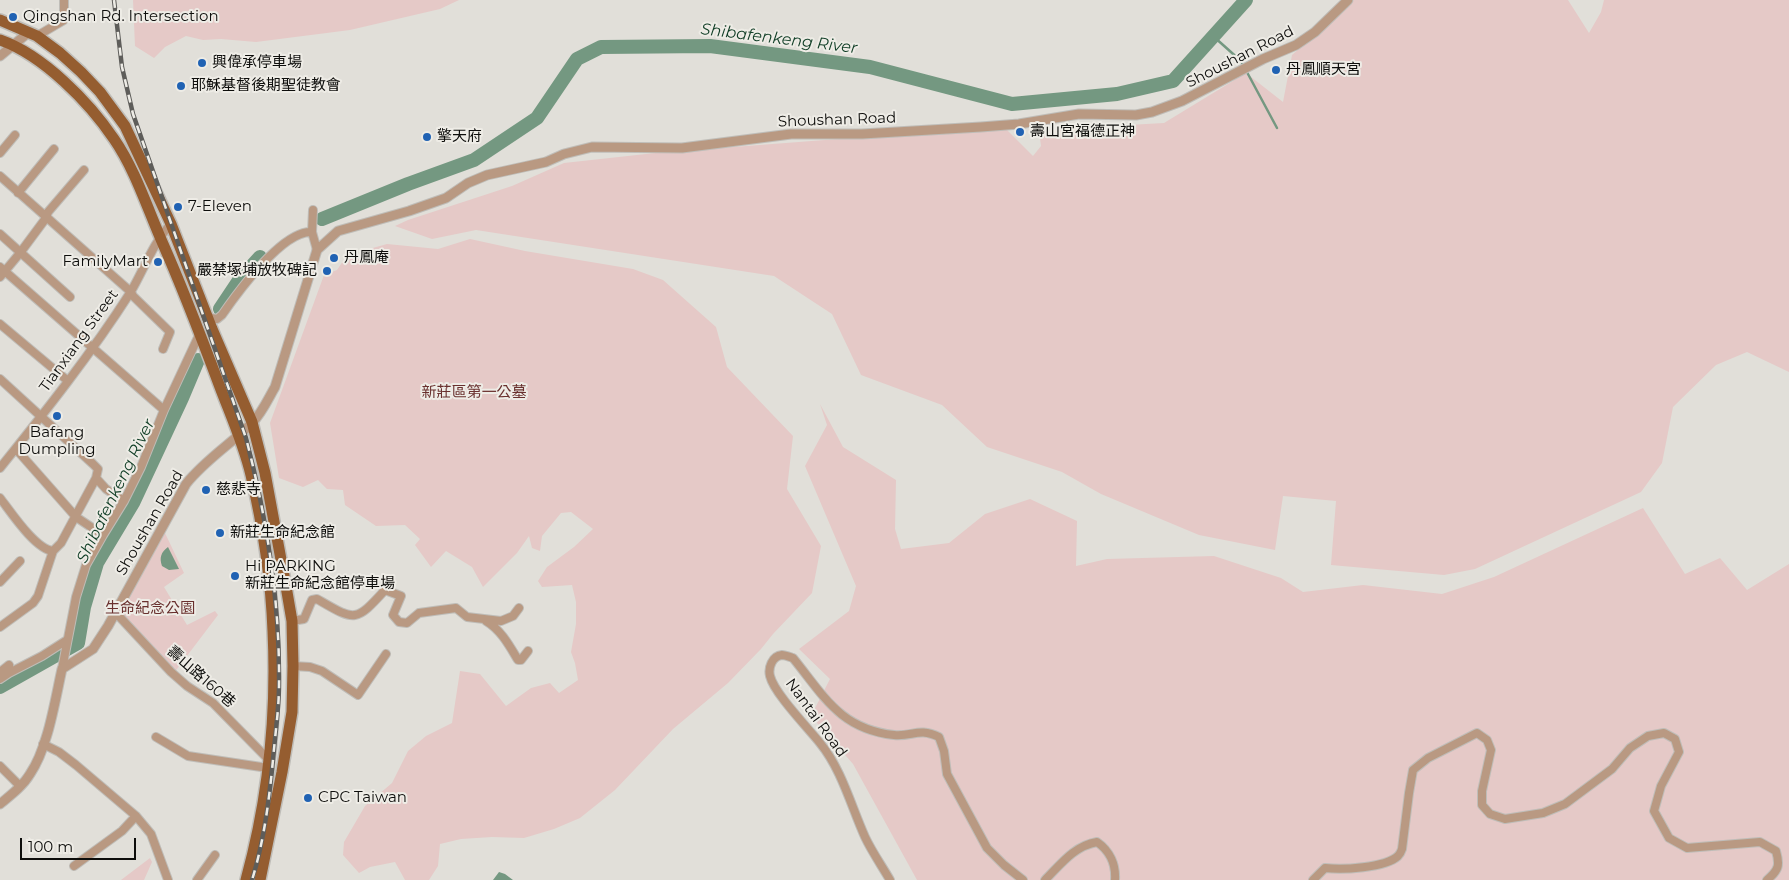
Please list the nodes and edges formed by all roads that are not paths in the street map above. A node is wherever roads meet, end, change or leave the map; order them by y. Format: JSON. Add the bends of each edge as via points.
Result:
{"nodes":[{"id":1,"x":64,"y":0,"type":"edge"},
{"id":2,"x":1348,"y":0,"type":"edge"},
{"id":3,"x":0,"y":20,"type":"edge"},
{"id":4,"x":33,"y":34,"type":"junction"},
{"id":5,"x":0,"y":40,"type":"edge"},
{"id":6,"x":15,"y":45,"type":"junction"},
{"id":7,"x":0,"y":56,"type":"edge"},
{"id":8,"x":15,"y":134,"type":"dead end"},
{"id":9,"x":54,"y":150,"type":"dead end"},
{"id":10,"x":0,"y":153,"type":"edge"},
{"id":11,"x":84,"y":170,"type":"dead end"},
{"id":12,"x":0,"y":176,"type":"edge"},
{"id":13,"x":18,"y":193,"type":"junction"},
{"id":14,"x":313,"y":210,"type":"dead end"},
{"id":15,"x":46,"y":218,"type":"junction"},
{"id":16,"x":171,"y":224,"type":"junction"},
{"id":17,"x":312,"y":232,"type":"junction"},
{"id":18,"x":0,"y":234,"type":"edge"},
{"id":19,"x":160,"y":236,"type":"junction"},
{"id":20,"x":317,"y":250,"type":"junction"},
{"id":21,"x":20,"y":253,"type":"junction"},
{"id":22,"x":2,"y":272,"type":"edge"},
{"id":23,"x":131,"y":292,"type":"junction"},
{"id":24,"x":70,"y":297,"type":"dead end"},
{"id":25,"x":206,"y":315,"type":"junction"},
{"id":26,"x":0,"y":324,"type":"edge"},
{"id":27,"x":200,"y":332,"type":"junction"},
{"id":28,"x":93,"y":347,"type":"junction"},
{"id":29,"x":163,"y":350,"type":"dead end"},
{"id":30,"x":0,"y":379,"type":"edge"},
{"id":31,"x":68,"y":381,"type":"junction"},
{"id":32,"x":164,"y":410,"type":"junction"},
{"id":33,"x":42,"y":416,"type":"junction"},
{"id":34,"x":252,"y":422,"type":"junction"},
{"id":35,"x":238,"y":434,"type":"junction"},
{"id":36,"x":16,"y":449,"type":"junction"},
{"id":37,"x":0,"y":468,"type":"edge"},
{"id":38,"x":96,"y":478,"type":"junction"},
{"id":39,"x":0,"y":498,"type":"edge"},
{"id":40,"x":124,"y":501,"type":"junction"},
{"id":41,"x":76,"y":517,"type":"junction"},
{"id":42,"x":103,"y":535,"type":"junction"},
{"id":43,"x":53,"y":551,"type":"junction"},
{"id":44,"x":20,"y":561,"type":"dead end"},
{"id":45,"x":0,"y":582,"type":"edge"},
{"id":46,"x":519,"y":608,"type":"dead end"},
{"id":47,"x":116,"y":613,"type":"junction"},
{"id":48,"x":482,"y":619,"type":"junction"},
{"id":49,"x":292,"y":620,"type":"junction"},
{"id":50,"x":0,"y":627,"type":"edge"},
{"id":51,"x":67,"y":641,"type":"junction"},
{"id":52,"x":528,"y":651,"type":"dead end"},
{"id":53,"x":386,"y":654,"type":"dead end"},
{"id":54,"x":9,"y":665,"type":"dead end"},
{"id":55,"x":63,"y":666,"type":"junction"},
{"id":56,"x":293,"y":666,"type":"junction"},
{"id":57,"x":0,"y":672,"type":"edge"},
{"id":58,"x":0,"y":679,"type":"edge"},
{"id":59,"x":156,"y":737,"type":"dead end"},
{"id":60,"x":43,"y":744,"type":"junction"},
{"id":61,"x":269,"y":764,"type":"junction"},
{"id":62,"x":0,"y":766,"type":"edge"},
{"id":63,"x":20,"y":786,"type":"junction"},
{"id":64,"x":0,"y":804,"type":"edge"},
{"id":65,"x":136,"y":816,"type":"junction"},
{"id":66,"x":215,"y":855,"type":"dead end"},
{"id":67,"x":74,"y":866,"type":"dead end"},
{"id":68,"x":168,"y":880,"type":"edge"},
{"id":69,"x":197,"y":880,"type":"edge"},
{"id":70,"x":246,"y":880,"type":"edge"},
{"id":71,"x":260,"y":880,"type":"edge"},
{"id":72,"x":890,"y":880,"type":"edge"},
{"id":73,"x":1023,"y":880,"type":"edge"},
{"id":74,"x":1045,"y":880,"type":"edge"},
{"id":75,"x":1115,"y":880,"type":"edge"},
{"id":76,"x":1313,"y":880,"type":"edge"},
{"id":77,"x":1767,"y":880,"type":"edge"}],
"edges":[{"from":1,"to":4,"type":"street","via":[[64,20]]},
{"from":2,"to":20,"type":"street","name":"Shoushan Road","via":[[1305,40],[1182,102],[1152,112],[1136,115],[1079,114],[981,127],[862,134],[791,134],[665,149],[592,146],[546,162],[487,175],[446,198],[338,230]]},
{"from":3,"to":4,"type":"main road"},
{"from":4,"to":6,"type":"street"},
{"from":4,"to":16,"type":"main road","via":[[81,72],[125,126]]},
{"from":5,"to":6,"type":"main road"},
{"from":6,"to":7,"type":"street"},
{"from":6,"to":19,"type":"main road","via":[[86,102],[115,140]]},
{"from":8,"to":10,"type":"street"},
{"from":9,"to":13,"type":"street"},
{"from":11,"to":15,"type":"street"},
{"from":12,"to":13,"type":"street"},
{"from":13,"to":15,"type":"street"},
{"from":14,"to":17,"type":"street"},
{"from":15,"to":21,"type":"street"},
{"from":15,"to":23,"type":"street"},
{"from":16,"to":19,"type":"street","name":"Tianxiang Street"},
{"from":16,"to":25,"type":"main road"},
{"from":17,"to":20,"type":"street"},
{"from":17,"to":25,"type":"street","via":[[298,234],[266,260],[217,319]]},
{"from":18,"to":21,"type":"street"},
{"from":19,"to":23,"type":"street","name":"Tianxiang Street"},
{"from":19,"to":27,"type":"main road"},
{"from":20,"to":34,"type":"street","name":"Shoushan Road","via":[[275,387]]},
{"from":21,"to":22,"type":"street"},
{"from":21,"to":24,"type":"street"},
{"from":22,"to":28,"type":"street"},
{"from":23,"to":28,"type":"street","name":"Tianxiang Street"},
{"from":23,"to":29,"type":"street","via":[[170,332]]},
{"from":25,"to":34,"type":"main road"},
{"from":26,"to":31,"type":"street"},
{"from":27,"to":32,"type":"street"},
{"from":27,"to":35,"type":"main road"},
{"from":28,"to":31,"type":"street","name":"Tianxiang Street"},
{"from":28,"to":32,"type":"street"},
{"from":30,"to":33,"type":"street"},
{"from":31,"to":33,"type":"street","name":"Tianxiang Street"},
{"from":32,"to":40,"type":"street"},
{"from":33,"to":36,"type":"street","name":"Tianxiang Street"},
{"from":33,"to":38,"type":"street","via":[[93,464],[98,470]]},
{"from":34,"to":35,"type":"street","name":"Shoushan Road"},
{"from":34,"to":49,"type":"main road","via":[[266,473]]},
{"from":35,"to":47,"type":"street","name":"Shoushan Road","via":[[186,484]]},
{"from":35,"to":61,"type":"main road","via":[[251,473],[266,553],[273,631],[274,696]]},
{"from":36,"to":37,"type":"street","name":"Tianxiang Street"},
{"from":36,"to":41,"type":"street"},
{"from":38,"to":40,"type":"street"},
{"from":38,"to":41,"type":"street"},
{"from":39,"to":43,"type":"street","via":[[38,544]]},
{"from":40,"to":42,"type":"street"},
{"from":41,"to":42,"type":"street"},
{"from":41,"to":43,"type":"street"},
{"from":42,"to":51,"type":"street","via":[[86,565]]},
{"from":43,"to":50,"type":"street","via":[[38,596]]},
{"from":44,"to":45,"type":"street"},
{"from":46,"to":48,"type":"street","via":[[501,621]]},
{"from":47,"to":55,"type":"street","name":"Shoushan Road","via":[[92,649]]},
{"from":47,"to":61,"type":"street","name":"壽山路160巷","via":[[171,672],[213,703]]},
{"from":48,"to":49,"type":"street","via":[[466,617],[456,608],[418,613],[407,623],[399,622],[393,615],[401,596],[385,590],[368,608],[354,616],[344,615],[312,600],[304,619]]},
{"from":48,"to":52,"type":"street","via":[[495,626],[518,660]]},
{"from":49,"to":56,"type":"main road"},
{"from":51,"to":55,"type":"street"},
{"from":51,"to":58,"type":"street"},
{"from":53,"to":56,"type":"street","via":[[358,695],[322,672]]},
{"from":54,"to":57,"type":"street"},
{"from":55,"to":60,"type":"street"},
{"from":56,"to":71,"type":"main road","via":[[292,712]]},
{"from":59,"to":61,"type":"street","via":[[188,756]]},
{"from":60,"to":63,"type":"street","via":[[38,761]]},
{"from":60,"to":65,"type":"street","via":[[76,765]]},
{"from":61,"to":70,"type":"main road"},
{"from":62,"to":63,"type":"street"},
{"from":63,"to":64,"type":"street"},
{"from":65,"to":67,"type":"street","via":[[122,831]]},
{"from":65,"to":68,"type":"street","via":[[151,834]]},
{"from":66,"to":69,"type":"street"},
{"from":72,"to":73,"type":"street","name":"Nantai Road","via":[[866,838],[822,745],[774,685],[770,665],[775,658],[782,655],[793,658],[838,713],[853,723],[896,735],[916,732],[939,738],[947,774],[988,848]]},
{"from":74,"to":75,"type":"street","via":[[1073,852],[1097,842],[1106,848],[1116,871]]},
{"from":76,"to":77,"type":"street","via":[[1325,868],[1338,870],[1371,866],[1398,856],[1402,849],[1414,770],[1428,758],[1477,733],[1488,740],[1491,750],[1482,805],[1490,814],[1505,818],[1542,813],[1565,804],[1612,769],[1630,748],[1648,736],[1664,733],[1675,739],[1679,752],[1654,811],[1668,838],[1686,848],[1760,842],[1776,851],[1779,863]]}]}
